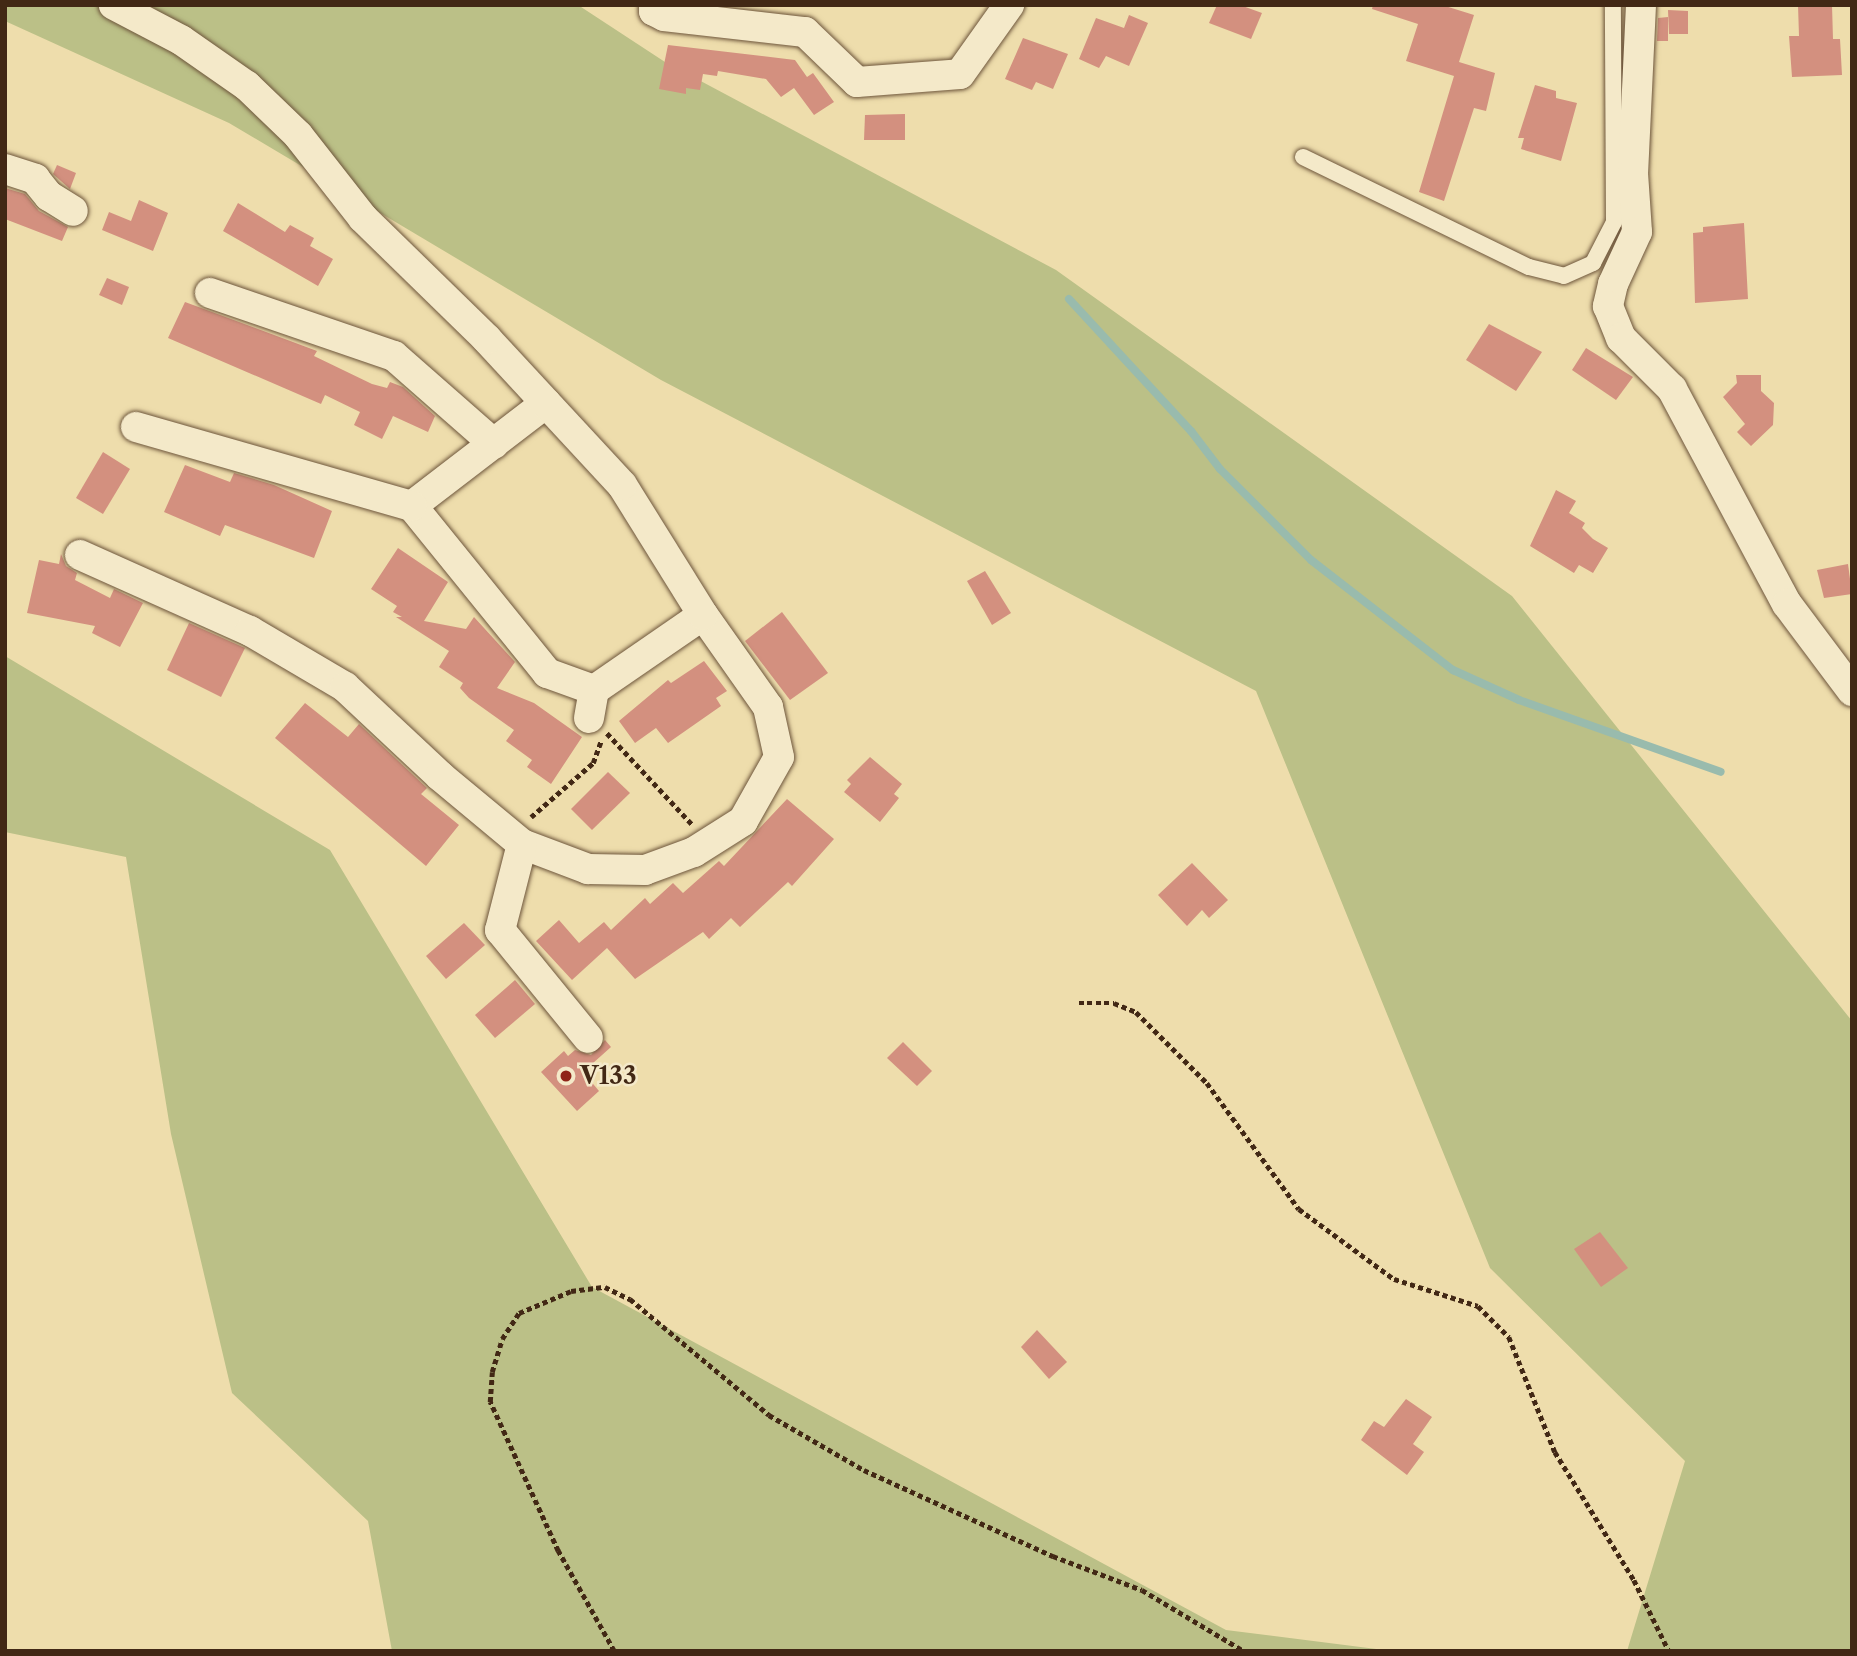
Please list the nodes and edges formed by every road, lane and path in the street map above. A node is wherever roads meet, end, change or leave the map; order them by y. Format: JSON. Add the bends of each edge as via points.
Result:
{"nodes":[{"id":1,"x":114,"y":5,"type":"edge"},
{"id":2,"x":654,"y":5,"type":"edge"},
{"id":3,"x":1009,"y":5,"type":"edge"},
{"id":4,"x":1613,"y":5,"type":"edge"},
{"id":5,"x":1641,"y":5,"type":"edge"},
{"id":6,"x":1303,"y":157,"type":"dead end"},
{"id":7,"x":5,"y":169,"type":"edge"},
{"id":8,"x":73,"y":211,"type":"dead end"},
{"id":9,"x":210,"y":293,"type":"dead end"},
{"id":10,"x":546,"y":403,"type":"junction"},
{"id":11,"x":136,"y":427,"type":"dead end"},
{"id":12,"x":494,"y":444,"type":"junction"},
{"id":13,"x":412,"y":506,"type":"junction"},
{"id":14,"x":80,"y":555,"type":"dead end"},
{"id":15,"x":703,"y":615,"type":"junction"},
{"id":16,"x":1852,"y":691,"type":"edge"},
{"id":17,"x":709,"y":843,"type":"junction"},
{"id":18,"x":522,"y":844,"type":"junction"},
{"id":19,"x":1079,"y":1003,"type":"dead end"},
{"id":20,"x":588,"y":1038,"type":"dead end"},
{"id":21,"x":614,"y":1651,"type":"edge"},
{"id":22,"x":1244,"y":1651,"type":"edge"},
{"id":23,"x":1669,"y":1651,"type":"edge"}],
"edges":[{"from":1,"to":10,"type":"street","via":[[181,40],[247,86],[298,135],[363,218]]},
{"from":2,"to":3,"type":"street","via":[[654,11],[664,16],[805,32],[857,82],[960,74]]},
{"from":4,"to":6,"type":"lane","via":[[1614,222],[1593,264],[1563,276],[1529,267]]},
{"from":5,"to":16,"type":"street","via":[[1633,173],[1637,232],[1608,306],[1621,338],[1672,388],[1787,604]]},
{"from":7,"to":8,"type":"street","via":[[35,179],[49,196]]},
{"from":9,"to":12,"type":"street","via":[[394,356]]},
{"from":10,"to":12,"type":"street"},
{"from":10,"to":15,"type":"street","via":[[622,485]]},
{"from":11,"to":13,"type":"street"},
{"from":12,"to":13,"type":"street"},
{"from":13,"to":15,"type":"street","via":[[547,673],[592,704]]},
{"from":14,"to":18,"type":"street","via":[[250,631],[345,687],[440,776]]},
{"from":15,"to":17,"type":"street","via":[[768,707],[779,757],[743,821]]},
{"from":17,"to":18,"type":"street","via":[[645,870],[588,869]]},
{"from":17,"to":18,"type":"path","via":[[604,730],[593,763],[539,807],[527,823]]},
{"from":18,"to":20,"type":"street","via":[[500,930]]},
{"from":19,"to":23,"type":"path","via":[[1114,1003],[1136,1012],[1207,1083],[1299,1209],[1394,1279],[1478,1306],[1509,1336],[1555,1452],[1633,1580]]},
{"from":21,"to":22,"type":"path","via":[[558,1551],[490,1402],[492,1372],[502,1339],[519,1313],[571,1291],[606,1287],[630,1299],[769,1415],[863,1470],[1053,1556],[1142,1590]]}]}
